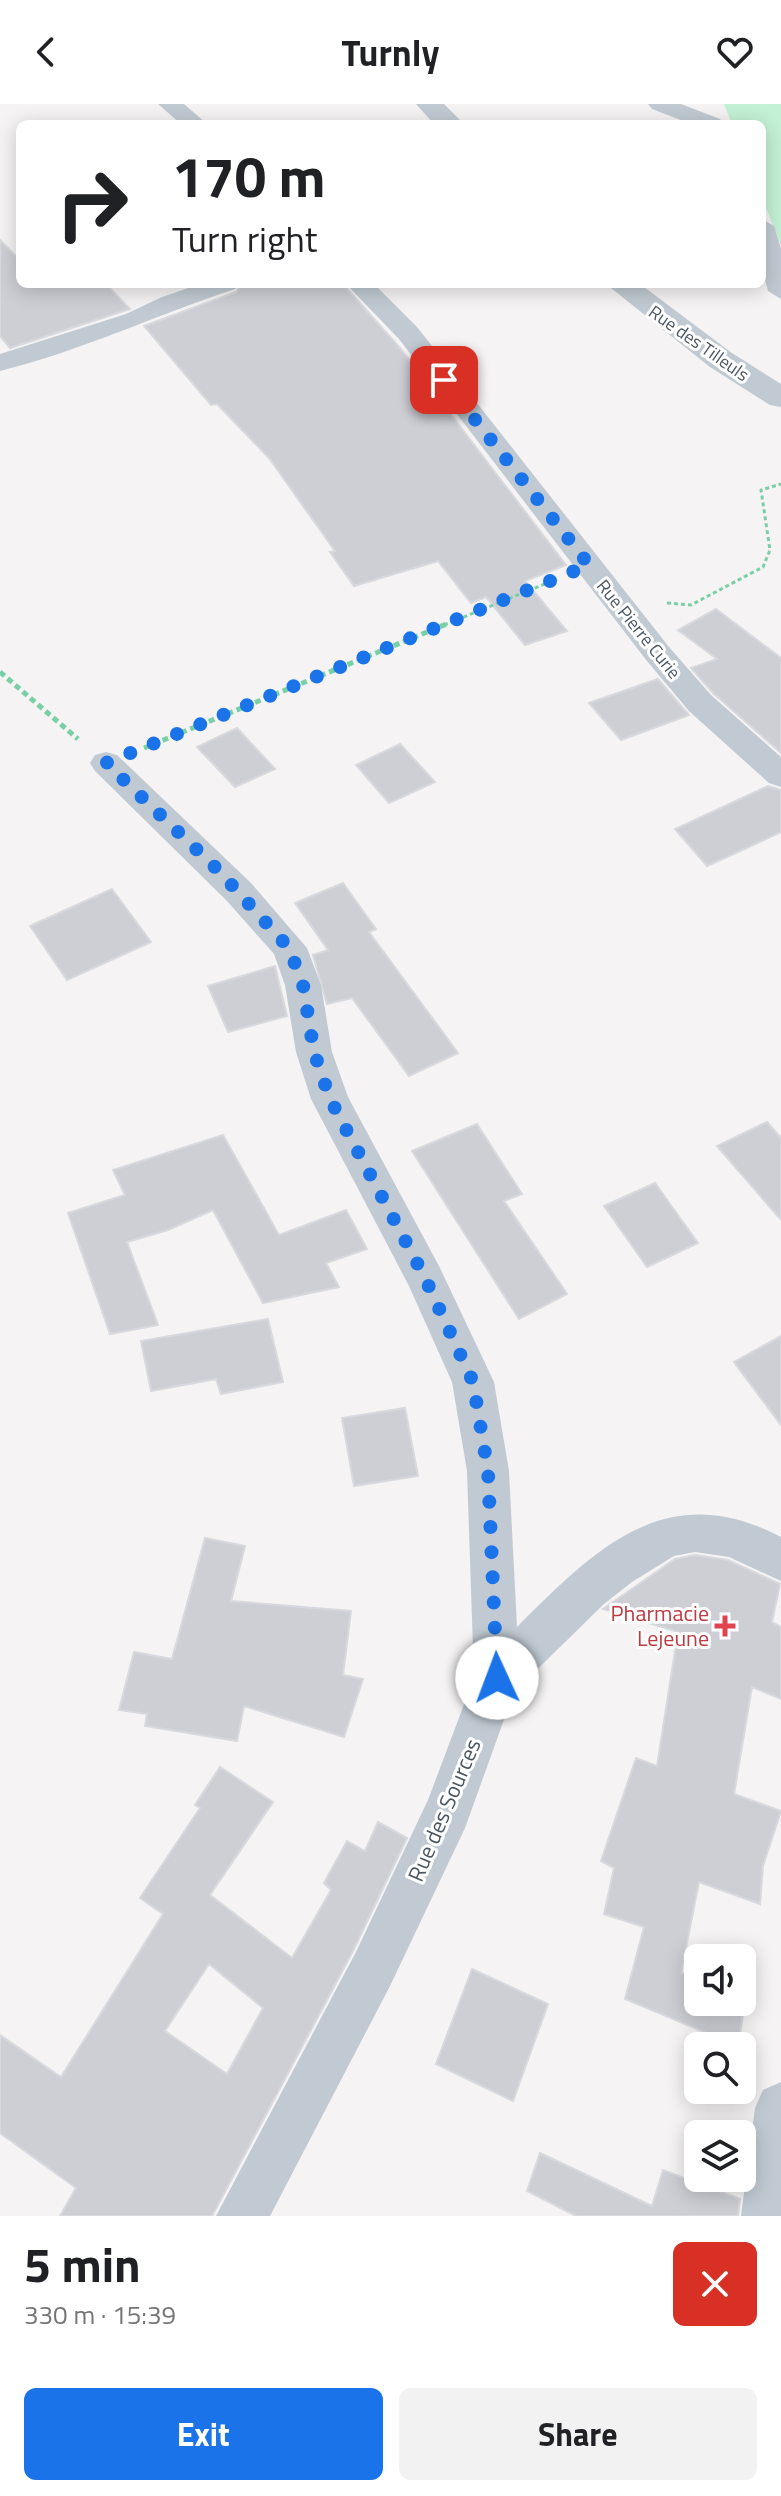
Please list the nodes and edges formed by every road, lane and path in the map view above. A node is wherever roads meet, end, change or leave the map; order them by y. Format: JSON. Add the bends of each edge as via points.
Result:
{"nodes":[{"id":1,"x":170,"y":104,"type":"edge"},
{"id":2,"x":429,"y":104,"type":"edge"},
{"id":3,"x":660,"y":104,"type":"edge"},
{"id":4,"x":701,"y":104,"type":"edge"},
{"id":5,"x":190,"y":120,"type":"edge"},
{"id":6,"x":446,"y":120,"type":"edge"},
{"id":7,"x":702,"y":120,"type":"edge"},
{"id":8,"x":715,"y":120,"type":"edge"},
{"id":9,"x":766,"y":240,"type":"edge"},
{"id":10,"x":214,"y":288,"type":"edge"},
{"id":11,"x":363,"y":288,"type":"edge"},
{"id":12,"x":626,"y":288,"type":"edge"},
{"id":13,"x":781,"y":291,"type":"edge"},
{"id":14,"x":0,"y":363,"type":"edge"},
{"id":15,"x":781,"y":398,"type":"edge"},
{"id":16,"x":781,"y":484,"type":"edge"},
{"id":17,"x":589,"y":565,"type":"junction"},
{"id":18,"x":663,"y":602,"type":"dead end"},
{"id":19,"x":0,"y":672,"type":"edge"},
{"id":20,"x":106,"y":763,"type":"junction"},
{"id":21,"x":781,"y":775,"type":"edge"},
{"id":22,"x":781,"y":1560,"type":"edge"},
{"id":23,"x":497,"y":1678,"type":"junction"},
{"id":24,"x":781,"y":2108,"type":"edge"},
{"id":25,"x":242,"y":2216,"type":"edge"},
{"id":26,"x":767,"y":2216,"type":"edge"}],
"edges":[{"from":1,"to":5,"type":"street"},
{"from":2,"to":6,"type":"street"},
{"from":3,"to":7,"type":"street"},
{"from":4,"to":8,"type":"street"},
{"from":9,"to":13,"type":"street"},
{"from":10,"to":14,"type":"street","via":[[135,320]]},
{"from":11,"to":17,"type":"street","name":"Rue Pierre Curie","via":[[408,333]]},
{"from":12,"to":15,"type":"street","name":"Rue des Tilleuls"},
{"from":16,"to":18,"type":"path","via":[[761,490],[770,550],[763,567],[691,605]]},
{"from":17,"to":20,"type":"path"},
{"from":17,"to":21,"type":"street","name":"Rue Pierre Curie","via":[[700,703]]},
{"from":19,"to":20,"type":"path"},
{"from":20,"to":23,"type":"street","name":"Rue des Sources","via":[[218,870],[289,948],[330,1099],[425,1278],[473,1382],[488,1471]]},
{"from":22,"to":23,"type":"street","via":[[748,1540],[694,1531],[653,1543],[612,1569]]},
{"from":23,"to":25,"type":"street","name":"Rue des Sources","via":[[448,1811],[373,1969]]},
{"from":24,"to":26,"type":"street"}]}
